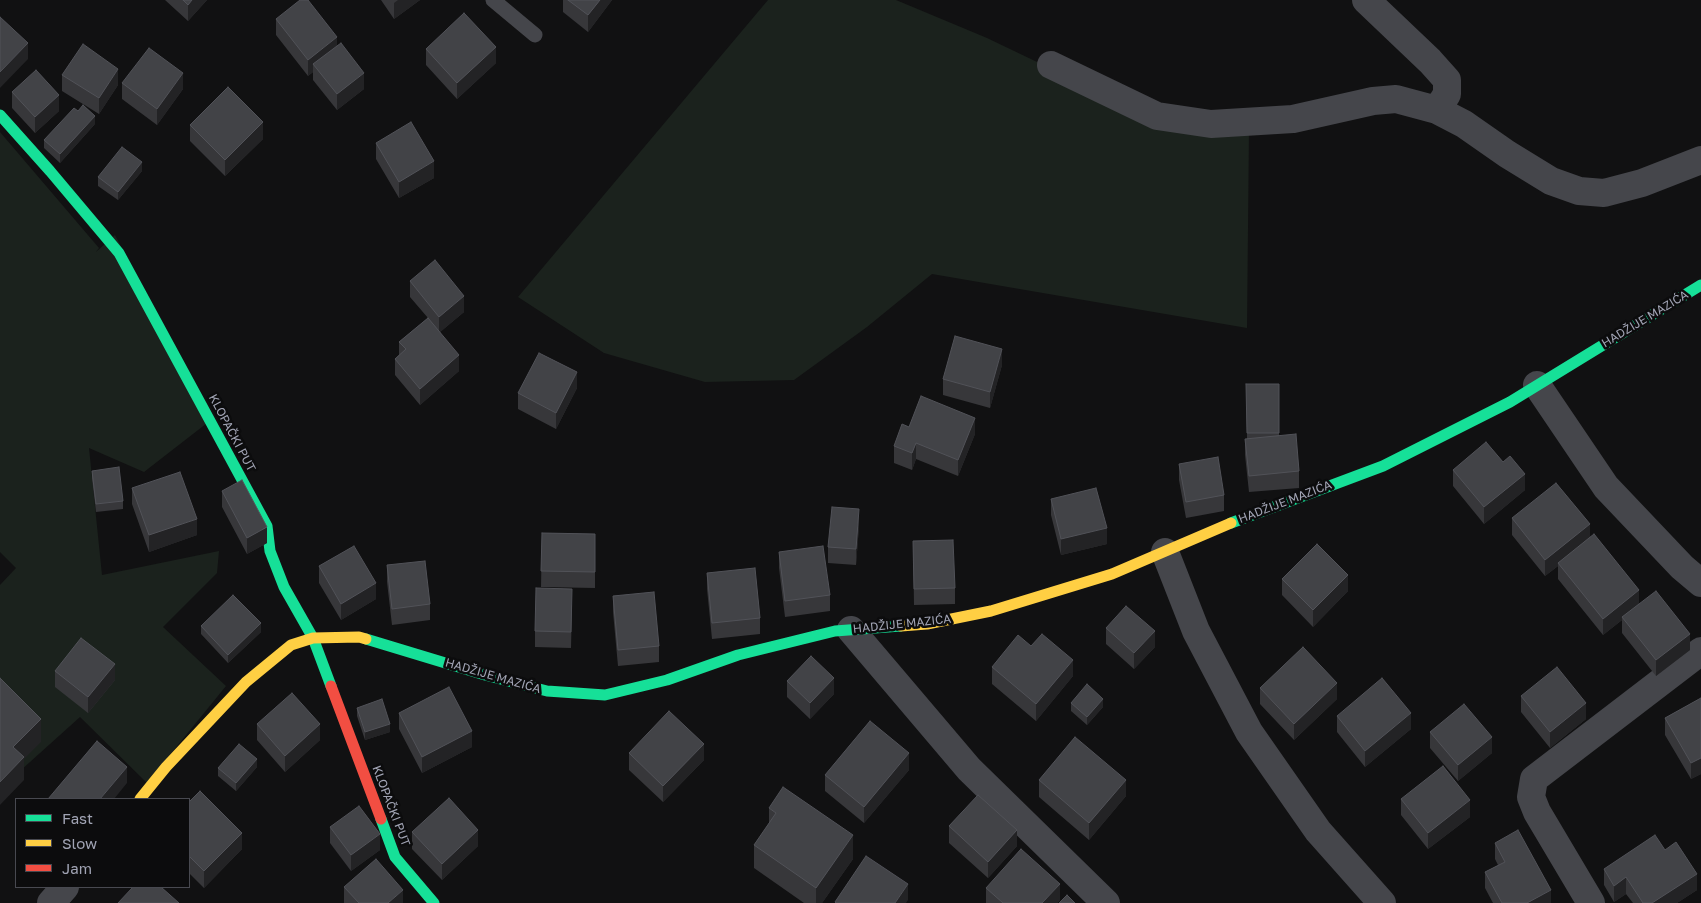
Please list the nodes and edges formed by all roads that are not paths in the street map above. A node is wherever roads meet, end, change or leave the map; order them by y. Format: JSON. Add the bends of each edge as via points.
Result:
{"nodes":[{"id":1,"x":494,"y":0,"type":"edge"},
{"id":2,"x":1366,"y":0,"type":"edge"},
{"id":3,"x":535,"y":35,"type":"dead end"},
{"id":4,"x":1052,"y":65,"type":"dead end"},
{"id":5,"x":1437,"y":110,"type":"junction"},
{"id":6,"x":0,"y":115,"type":"edge"},
{"id":7,"x":1701,"y":160,"type":"edge"},
{"id":8,"x":1701,"y":285,"type":"edge"},
{"id":9,"x":1537,"y":385,"type":"junction"},
{"id":10,"x":1165,"y":552,"type":"junction"},
{"id":11,"x":1701,"y":583,"type":"edge"},
{"id":12,"x":851,"y":630,"type":"junction"},
{"id":13,"x":313,"y":638,"type":"junction"},
{"id":14,"x":1701,"y":651,"type":"edge"},
{"id":15,"x":141,"y":798,"type":"edge"},
{"id":16,"x":64,"y":888,"type":"edge"},
{"id":17,"x":51,"y":903,"type":"edge"},
{"id":18,"x":434,"y":903,"type":"edge"},
{"id":19,"x":1106,"y":903,"type":"edge"},
{"id":20,"x":1382,"y":903,"type":"edge"},
{"id":21,"x":1592,"y":903,"type":"edge"}],
"edges":[{"from":1,"to":3,"type":"lane"},
{"from":2,"to":5,"type":"street","via":[[1447,80],[1447,94]]},
{"from":4,"to":5,"type":"street","via":[[1157,116],[1211,124],[1293,119],[1372,101],[1396,99]]},
{"from":5,"to":7,"type":"street","via":[[1551,181],[1579,191],[1604,193],[1642,183]]},
{"from":6,"to":13,"type":"street","name":"KLOPAČKI PUT","via":[[119,253],[267,526],[270,551],[284,587]]},
{"from":8,"to":9,"type":"street","name":"HADŽIJE MAZIĆA"},
{"from":9,"to":10,"type":"street","name":"HADŽIJE MAZIĆA","via":[[1383,466],[1216,528]]},
{"from":9,"to":11,"type":"street","via":[[1606,487]]},
{"from":10,"to":12,"type":"street","name":"HADŽIJE MAZIĆA","via":[[1112,574],[991,612],[927,624]]},
{"from":10,"to":20,"type":"street","via":[[1196,631],[1249,732],[1318,831]]},
{"from":12,"to":13,"type":"street","name":"HADŽIJE MAZIĆA","via":[[738,655],[667,680],[605,695],[548,692],[359,637]]},
{"from":12,"to":19,"type":"street","via":[[969,769]]},
{"from":13,"to":15,"type":"street","name":"HADŽIJE MAZIĆA","via":[[291,645],[246,682]]},
{"from":13,"to":18,"type":"street","name":"KLOPAČKI PUT","via":[[395,857]]},
{"from":14,"to":21,"type":"street","via":[[1534,779],[1531,797],[1537,812]]},
{"from":16,"to":17,"type":"street"}]}
